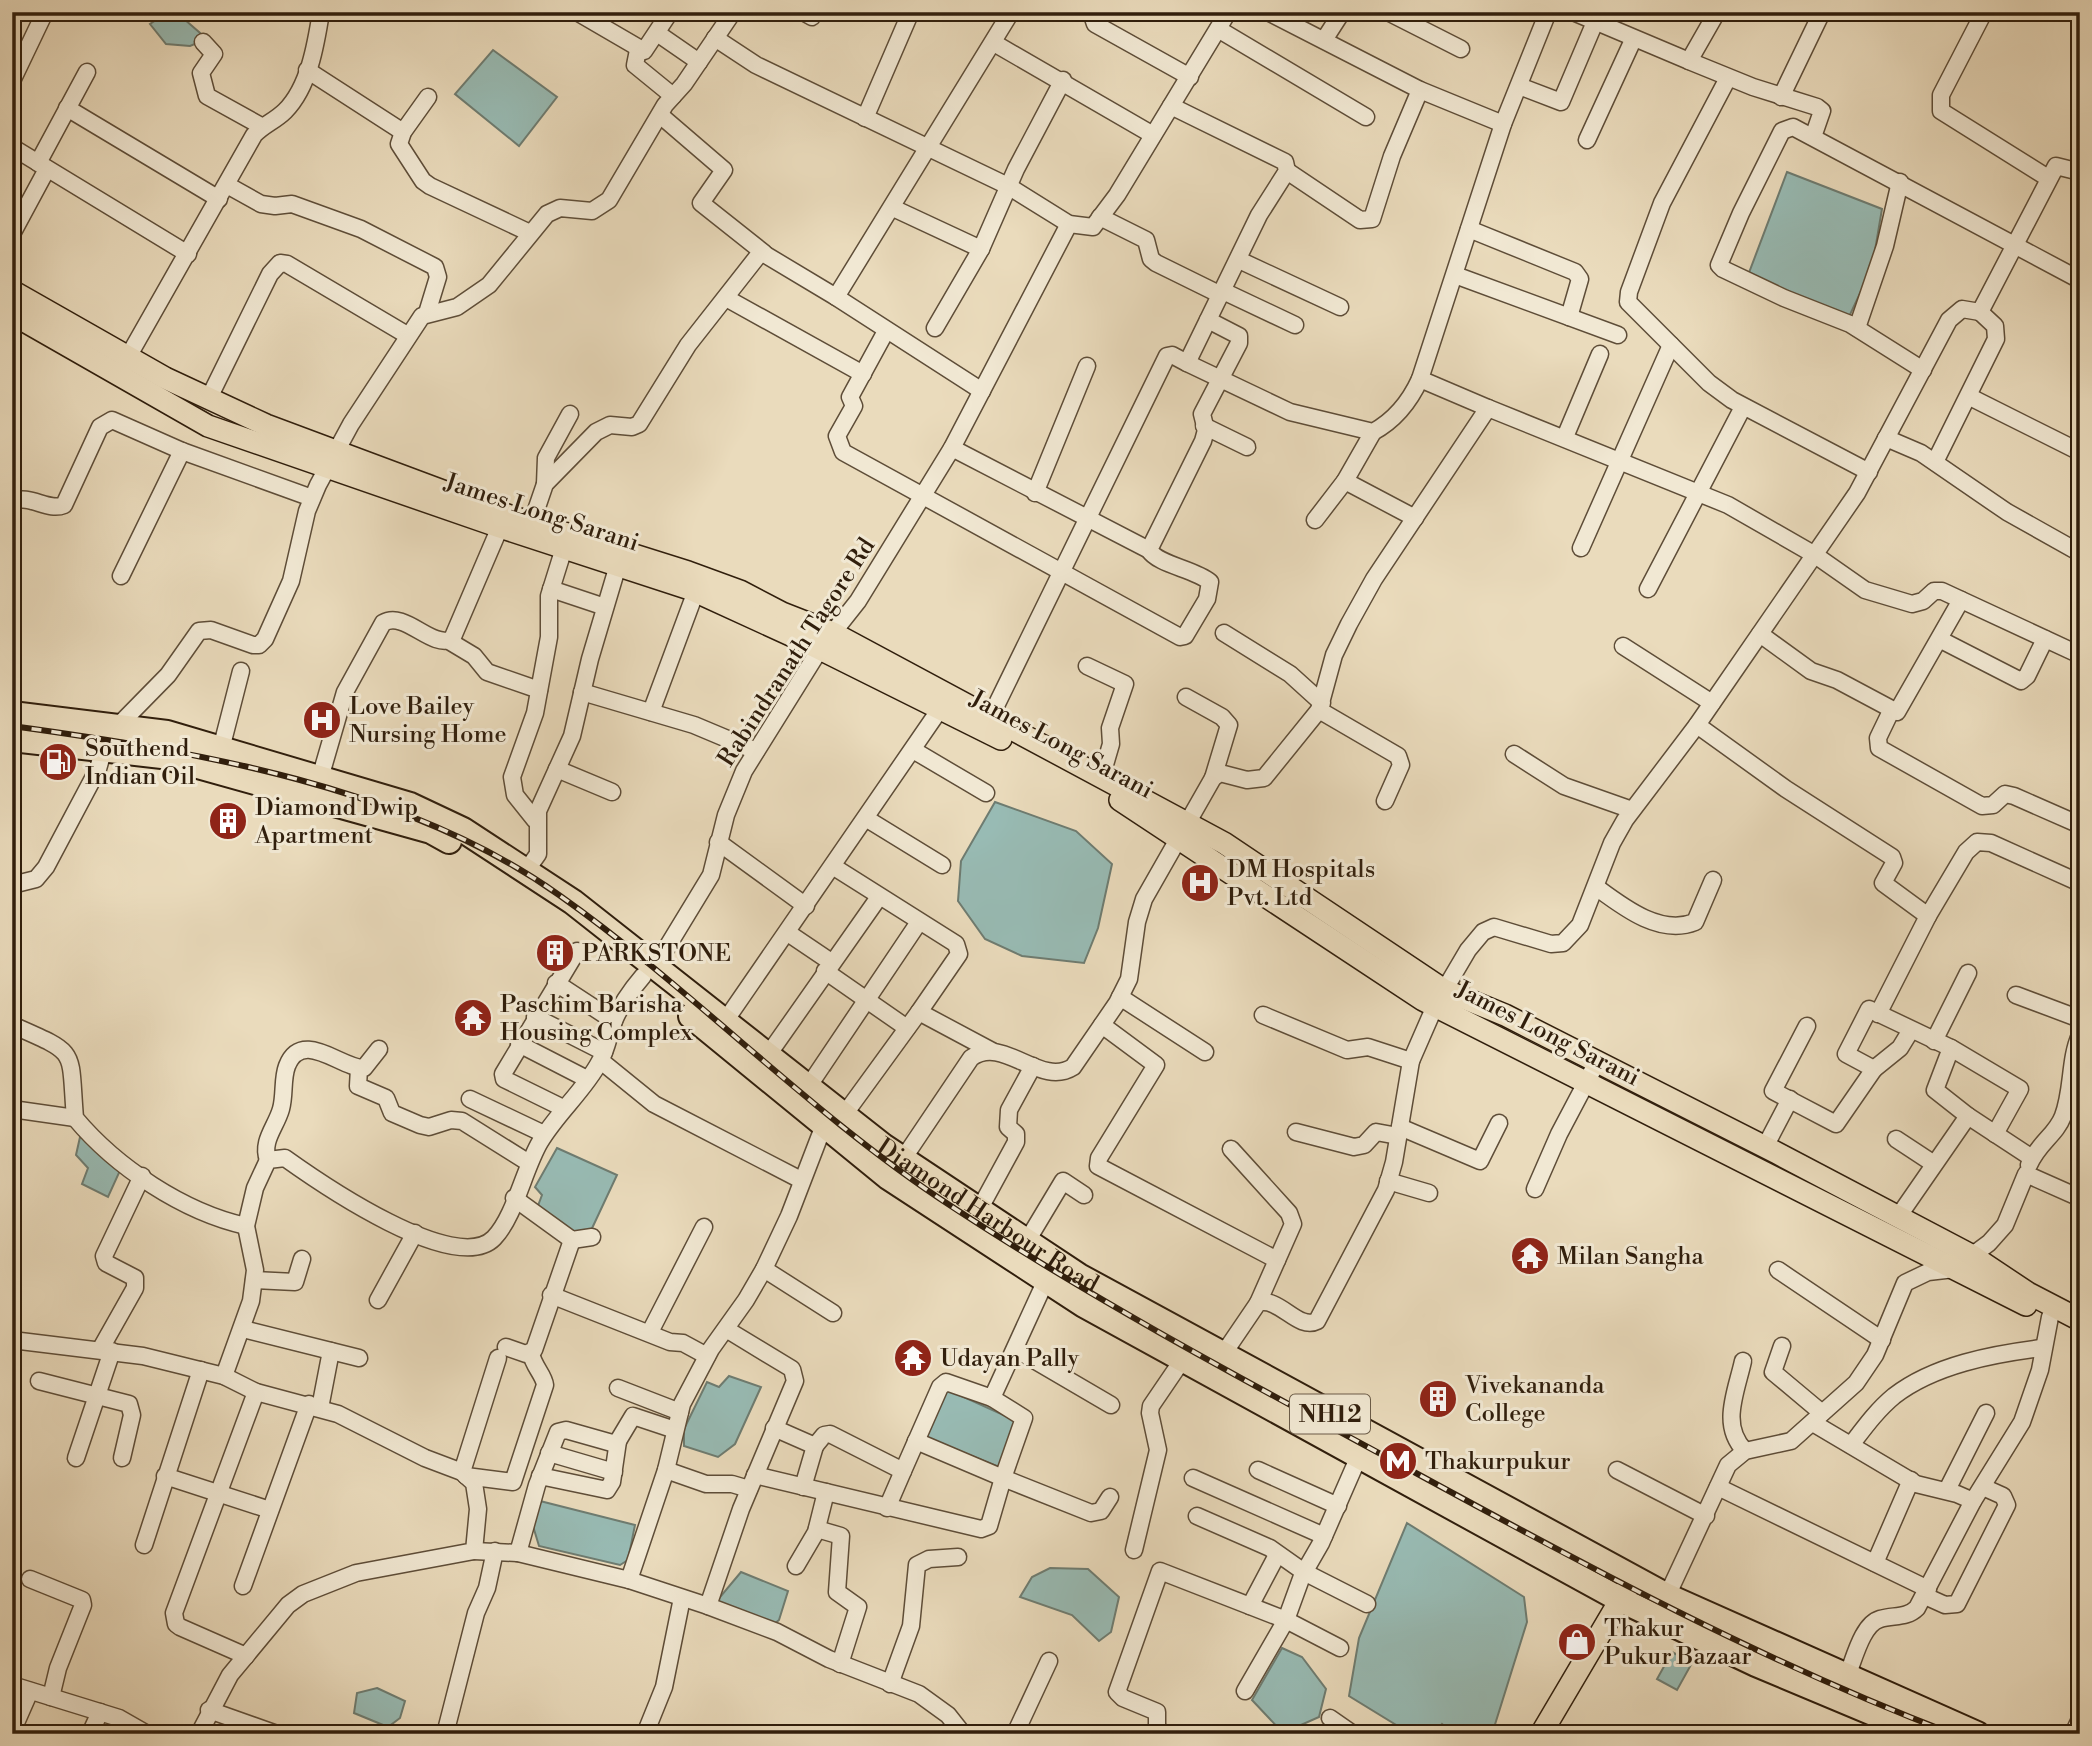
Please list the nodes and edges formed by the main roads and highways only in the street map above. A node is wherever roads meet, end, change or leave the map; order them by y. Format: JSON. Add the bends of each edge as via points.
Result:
{"nodes":[{"id":1,"x":12,"y":291,"type":"edge"},
{"id":2,"x":12,"y":314,"type":"edge"},
{"id":3,"x":334,"y":459,"type":"junction"},
{"id":4,"x":619,"y":560,"type":"junction"},
{"id":5,"x":827,"y":641,"type":"junction"},
{"id":6,"x":945,"y":703,"type":"junction"},
{"id":7,"x":12,"y":714,"type":"edge"},
{"id":8,"x":110,"y":738,"type":"junction"},
{"id":9,"x":12,"y":739,"type":"edge"},
{"id":10,"x":316,"y":788,"type":"junction"},
{"id":11,"x":1184,"y":831,"type":"junction"},
{"id":12,"x":649,"y":972,"type":"junction"},
{"id":13,"x":1439,"y":998,"type":"junction"},
{"id":14,"x":720,"y":1028,"type":"junction"},
{"id":15,"x":834,"y":1120,"type":"junction"},
{"id":16,"x":874,"y":1152,"type":"junction"},
{"id":17,"x":2080,"y":1321,"type":"edge"},
{"id":18,"x":2080,"y":1335,"type":"edge"},
{"id":19,"x":1279,"y":1399,"type":"junction"},
{"id":20,"x":1633,"y":1577,"type":"junction"},
{"id":21,"x":1621,"y":1600,"type":"junction"},
{"id":22,"x":1541,"y":1734,"type":"edge"},
{"id":23,"x":1923,"y":1734,"type":"edge"},
{"id":24,"x":1977,"y":1734,"type":"edge"}],
"edges":[{"from":1,"to":3,"type":"main road","via":[[208,400],[308,442]]},
{"from":2,"to":3,"type":"main road","name":"James Long Sarani","via":[[208,426]]},
{"from":3,"to":4,"type":"main road","via":[[532,522]]},
{"from":3,"to":4,"type":"main road","name":"James Long Sarani","via":[[500,527]]},
{"from":4,"to":5,"type":"main road","name":"James Long Sarani"},
{"from":4,"to":5,"type":"main road","via":[[740,591]]},
{"from":5,"to":6,"type":"main road","name":"James Long Sarani"},
{"from":6,"to":11,"type":"main road","name":"James Long Sarani"},
{"from":6,"to":11,"type":"main road","via":[[990,718],[1102,775]]},
{"from":7,"to":8,"type":"highway","name":"Diamond Harbour Road","number":"NH12"},
{"from":8,"to":9,"type":"highway","name":"Diamond Harbour Road","number":"NH12"},
{"from":8,"to":10,"type":"highway","name":"Diamond Harbour Road","number":"NH12","via":[[162,756]]},
{"from":8,"to":10,"type":"highway","name":"Diamond Harbour Road","number":"NH12","via":[[167,733],[221,749]]},
{"from":10,"to":12,"type":"highway","name":"Diamond Harbour Road","number":"NH12","via":[[431,831],[502,871]]},
{"from":10,"to":12,"type":"highway","name":"Diamond Harbour Road","number":"NH12","via":[[410,805],[464,830],[573,902]]},
{"from":11,"to":13,"type":"main road","name":"James Long Sarani"},
{"from":12,"to":14,"type":"highway","name":"Diamond Harbour Road","number":"NH12"},
{"from":13,"to":17,"type":"main road","via":[[1505,1015],[1971,1255]]},
{"from":13,"to":18,"type":"main road","name":"James Long Sarani","via":[[1587,1083]]},
{"from":14,"to":15,"type":"highway","name":"Diamond Harbour Road","number":"NH12"},
{"from":14,"to":15,"type":"highway","name":"Diamond Harbour Road","number":"NH12","via":[[768,1055],[808,1087]]},
{"from":15,"to":16,"type":"highway","name":"Diamond Harbour Road","number":"NH12"},
{"from":16,"to":19,"type":"highway","name":"Diamond Harbour Road","number":"NH12","via":[[1084,1305],[1183,1359]]},
{"from":16,"to":19,"type":"highway","name":"Diamond Harbour Road","number":"NH12","via":[[902,1159],[1079,1276],[1224,1353]]},
{"from":19,"to":20,"type":"highway","name":"Diamond Harbour Road","number":"NH12"},
{"from":19,"to":21,"type":"highway","name":"Diamond Harbour Road","number":"NH12","via":[[1359,1456]]},
{"from":20,"to":21,"type":"main road"},
{"from":20,"to":24,"type":"highway","name":"Diamond Harbour Road","number":"NH12"},
{"from":21,"to":22,"type":"main road"},
{"from":21,"to":23,"type":"highway","name":"Diamond Harbour Road","number":"NH12","via":[[1756,1664]]}]}
